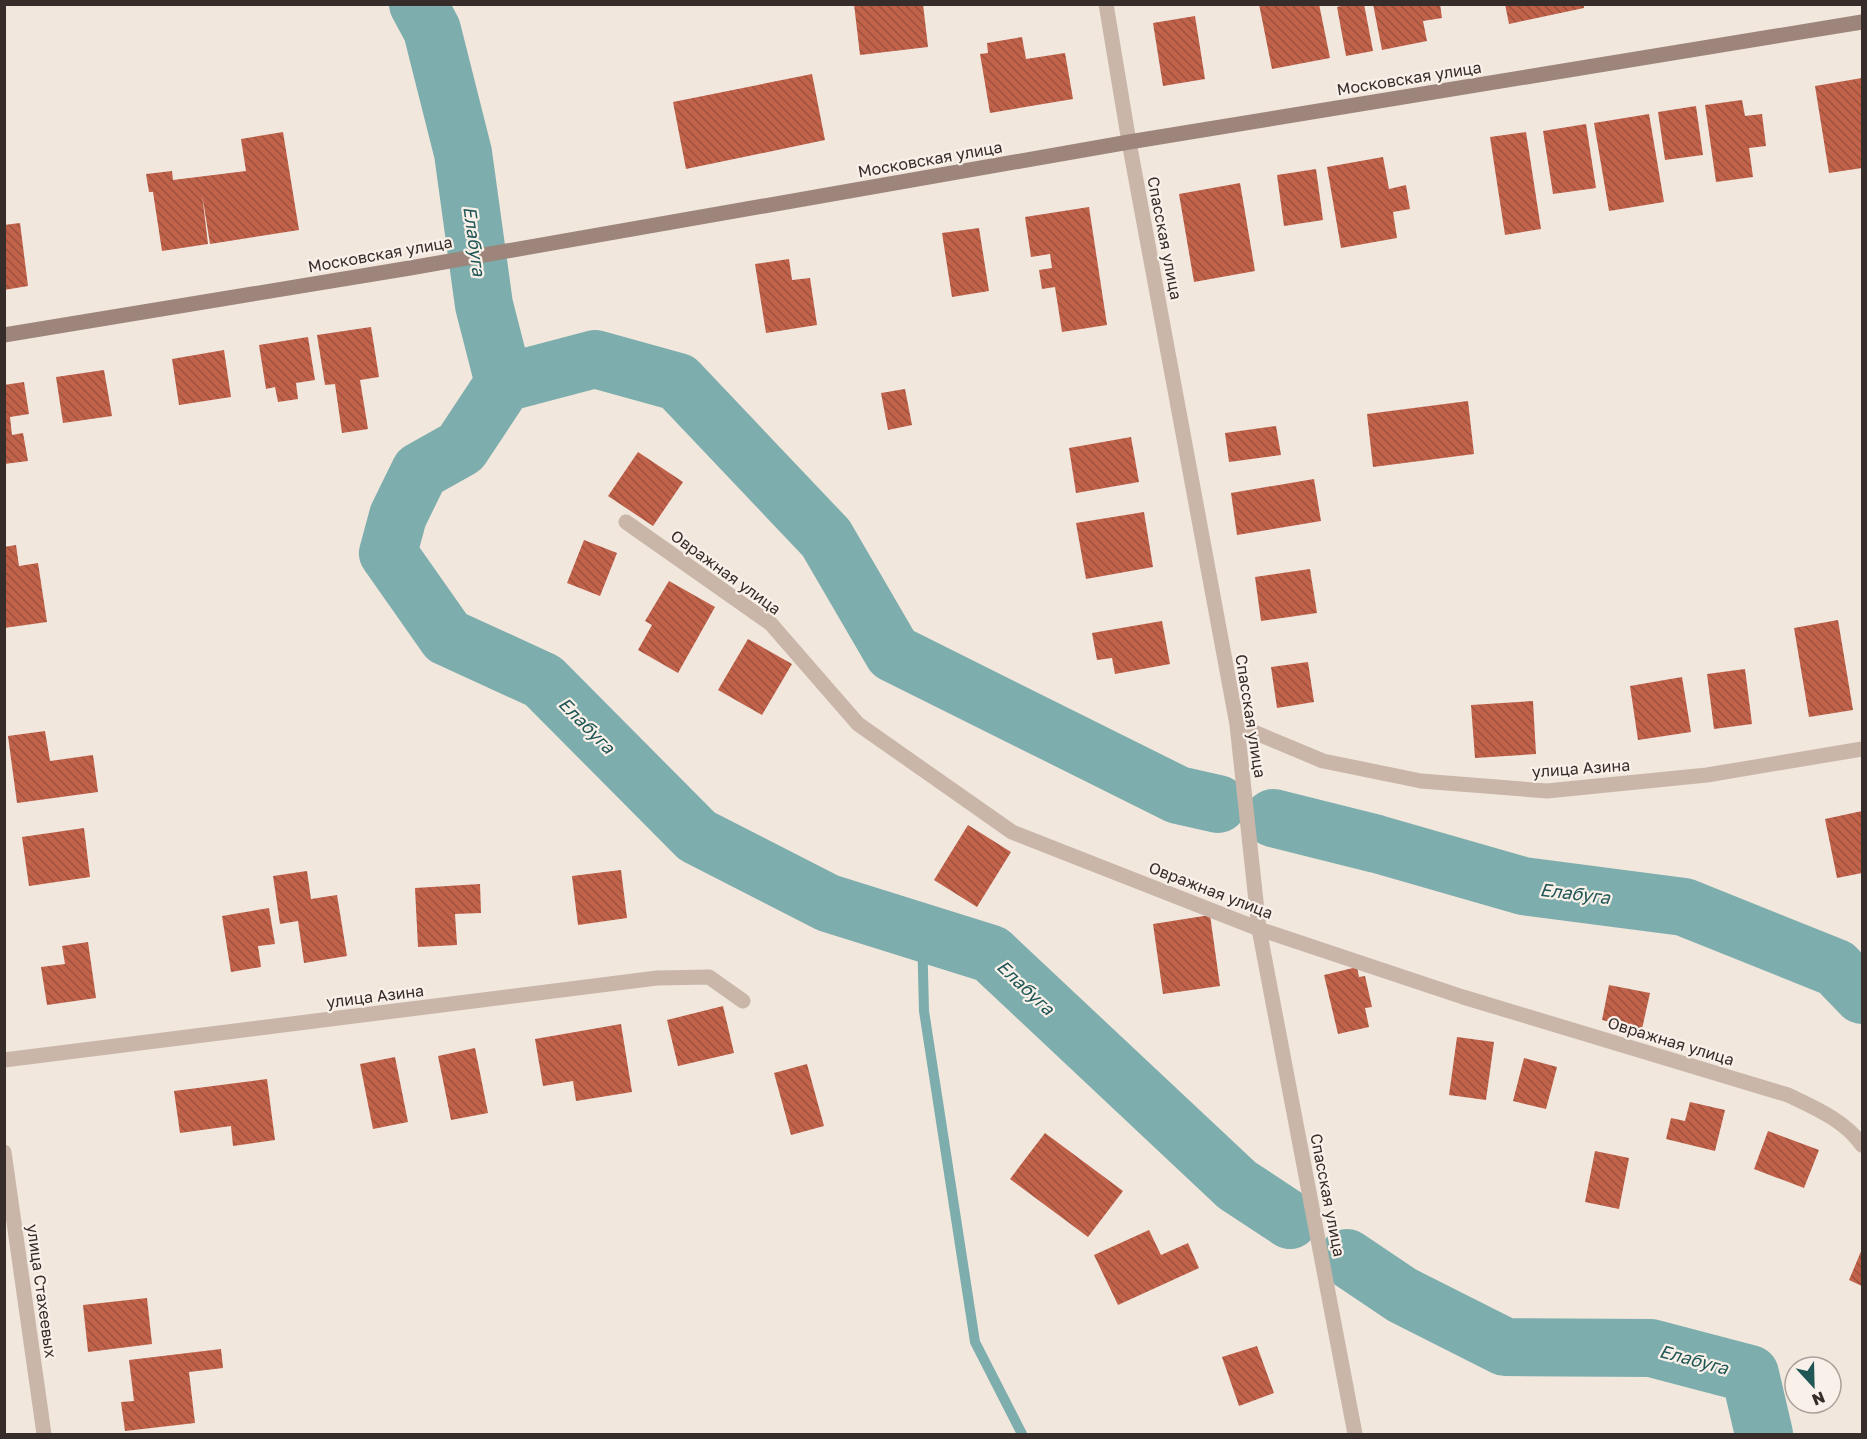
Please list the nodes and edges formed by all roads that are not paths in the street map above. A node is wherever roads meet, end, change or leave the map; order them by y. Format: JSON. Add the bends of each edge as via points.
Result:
{"nodes":[{"id":1,"x":1106,"y":4,"type":"edge"},
{"id":2,"x":1863,"y":22,"type":"edge"},
{"id":3,"x":1129,"y":142,"type":"junction"},
{"id":4,"x":4,"y":335,"type":"edge"},
{"id":5,"x":626,"y":522,"type":"dead end"},
{"id":6,"x":1237,"y":724,"type":"junction"},
{"id":7,"x":1863,"y":749,"type":"edge"},
{"id":8,"x":1259,"y":929,"type":"junction"},
{"id":9,"x":743,"y":1001,"type":"dead end"},
{"id":10,"x":4,"y":1060,"type":"edge"},
{"id":11,"x":1863,"y":1145,"type":"edge"},
{"id":12,"x":4,"y":1152,"type":"edge"},
{"id":13,"x":44,"y":1434,"type":"edge"},
{"id":14,"x":1355,"y":1434,"type":"edge"}],
"edges":[{"from":1,"to":3,"type":"street","name":"Спасская улица"},
{"from":2,"to":3,"type":"main road","name":"Московская улица"},
{"from":3,"to":4,"type":"main road","name":"Московская улица"},
{"from":3,"to":6,"type":"street","name":"Спасская улица"},
{"from":5,"to":8,"type":"street","name":"Овражная улица","via":[[771,624],[858,724],[1012,832]]},
{"from":6,"to":7,"type":"street","name":"улица Азина","via":[[1323,761],[1421,781],[1547,791],[1707,775]]},
{"from":6,"to":8,"type":"street","name":"Спасская улица"},
{"from":8,"to":11,"type":"street","name":"Овражная улица","via":[[1463,997],[1788,1095],[1824,1112],[1855,1134]]},
{"from":8,"to":14,"type":"street","name":"Спасская улица"},
{"from":9,"to":10,"type":"street","name":"улица Азина","via":[[709,977],[657,978]]},
{"from":12,"to":13,"type":"street","name":"улица Стахеевых"}]}
